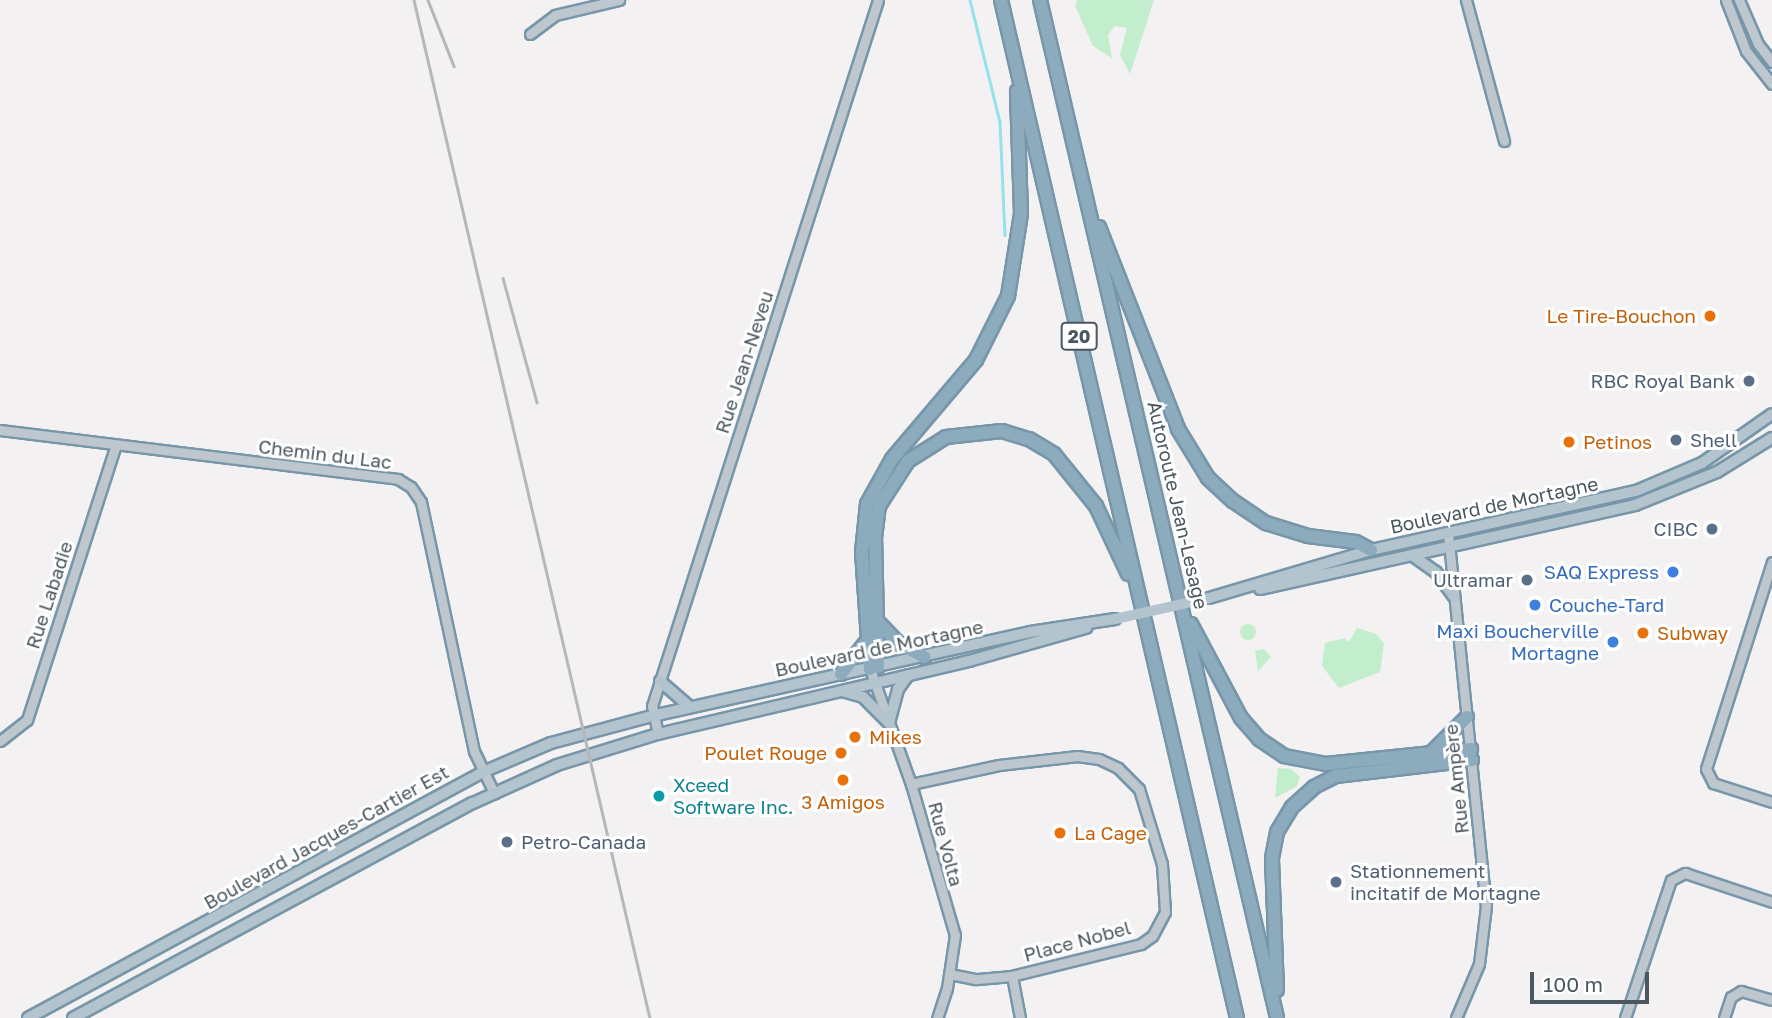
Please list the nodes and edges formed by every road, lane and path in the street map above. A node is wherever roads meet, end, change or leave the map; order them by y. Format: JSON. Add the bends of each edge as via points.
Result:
{"nodes":[{"id":1,"x":620,"y":0,"type":"edge"},
{"id":2,"x":878,"y":0,"type":"edge"},
{"id":3,"x":1001,"y":0,"type":"edge"},
{"id":4,"x":1040,"y":0,"type":"edge"},
{"id":5,"x":1466,"y":0,"type":"edge"},
{"id":6,"x":1726,"y":0,"type":"edge"},
{"id":7,"x":1739,"y":0,"type":"edge"},
{"id":8,"x":530,"y":34,"type":"dead end"},
{"id":9,"x":1769,"y":58,"type":"edge"},
{"id":10,"x":1755,"y":62,"type":"junction"},
{"id":11,"x":1018,"y":73,"type":"junction"},
{"id":12,"x":1772,"y":84,"type":"edge"},
{"id":13,"x":1504,"y":141,"type":"dead end"},
{"id":14,"x":1086,"y":200,"type":"junction"},
{"id":15,"x":1772,"y":414,"type":"edge"},
{"id":16,"x":0,"y":430,"type":"edge"},
{"id":17,"x":1772,"y":438,"type":"edge"},
{"id":18,"x":115,"y":447,"type":"junction"},
{"id":19,"x":1447,"y":533,"type":"junction"},
{"id":20,"x":1448,"y":547,"type":"junction"},
{"id":21,"x":1371,"y":551,"type":"junction"},
{"id":22,"x":1413,"y":555,"type":"junction"},
{"id":23,"x":1772,"y":562,"type":"edge"},
{"id":24,"x":1454,"y":597,"type":"junction"},
{"id":25,"x":1209,"y":598,"type":"junction"},
{"id":26,"x":1139,"y":600,"type":"junction"},
{"id":27,"x":1180,"y":601,"type":"junction"},
{"id":28,"x":1115,"y":620,"type":"junction"},
{"id":29,"x":879,"y":623,"type":"junction"},
{"id":30,"x":865,"y":643,"type":"junction"},
{"id":31,"x":923,"y":657,"type":"junction"},
{"id":32,"x":874,"y":668,"type":"junction"},
{"id":33,"x":841,"y":674,"type":"junction"},
{"id":34,"x":908,"y":675,"type":"junction"},
{"id":35,"x":660,"y":681,"type":"junction"},
{"id":36,"x":876,"y":682,"type":"junction"},
{"id":37,"x":839,"y":691,"type":"junction"},
{"id":38,"x":690,"y":707,"type":"junction"},
{"id":39,"x":652,"y":716,"type":"junction"},
{"id":40,"x":1467,"y":717,"type":"junction"},
{"id":41,"x":890,"y":723,"type":"junction"},
{"id":42,"x":658,"y":734,"type":"junction"},
{"id":43,"x":0,"y":741,"type":"edge"},
{"id":44,"x":1431,"y":753,"type":"junction"},
{"id":45,"x":1471,"y":755,"type":"junction"},
{"id":46,"x":483,"y":772,"type":"junction"},
{"id":47,"x":911,"y":784,"type":"junction"},
{"id":48,"x":494,"y":793,"type":"junction"},
{"id":49,"x":1772,"y":802,"type":"edge"},
{"id":50,"x":1772,"y":902,"type":"edge"},
{"id":51,"x":949,"y":974,"type":"junction"},
{"id":52,"x":1012,"y":976,"type":"junction"},
{"id":53,"x":1772,"y":1000,"type":"edge"},
{"id":54,"x":28,"y":1018,"type":"edge"},
{"id":55,"x":73,"y":1018,"type":"edge"},
{"id":56,"x":937,"y":1018,"type":"edge"},
{"id":57,"x":1020,"y":1018,"type":"edge"},
{"id":58,"x":1237,"y":1018,"type":"edge"},
{"id":59,"x":1278,"y":1018,"type":"edge"},
{"id":60,"x":1456,"y":1018,"type":"edge"},
{"id":61,"x":1625,"y":1018,"type":"edge"},
{"id":62,"x":1724,"y":1018,"type":"edge"}],
"edges":[{"from":1,"to":8,"type":"street","via":[[555,15]]},
{"from":2,"to":35,"type":"street","name":"Rue Jean-Neveu"},
{"from":3,"to":11,"type":"highway","number":"20"},
{"from":4,"to":14,"type":"highway","name":"Autoroute Jean-Lesage","number":"20"},
{"from":5,"to":13,"type":"street"},
{"from":6,"to":10,"type":"street"},
{"from":7,"to":9,"type":"street"},
{"from":9,"to":10,"type":"street"},
{"from":10,"to":12,"type":"street"},
{"from":11,"to":26,"type":"highway","number":"20"},
{"from":11,"to":30,"type":"highway","via":[[1021,214],[1011,287],[976,360],[892,459],[871,492],[862,535]]},
{"from":14,"to":21,"type":"highway","via":[[1125,286],[1178,429],[1208,478],[1239,506],[1272,525],[1356,542]]},
{"from":14,"to":27,"type":"highway","name":"Autoroute Jean-Lesage","number":"20"},
{"from":15,"to":19,"type":"main road","name":"Boulevard de Mortagne","via":[[1702,463],[1654,485]]},
{"from":16,"to":18,"type":"street","name":"Chemin du Lac"},
{"from":17,"to":20,"type":"main road","name":"Boulevard de Mortagne","via":[[1717,472],[1643,503]]},
{"from":18,"to":43,"type":"street","name":"Rue Labadie","via":[[27,720]]},
{"from":18,"to":46,"type":"street","name":"Chemin du Lac","via":[[398,480],[411,487],[421,502],[462,701]]},
{"from":19,"to":20,"type":"street","name":"Rue Ampère"},
{"from":19,"to":21,"type":"main road","name":"Boulevard de Mortagne"},
{"from":20,"to":22,"type":"main road","name":"Boulevard de Mortagne"},
{"from":20,"to":24,"type":"street","name":"Rue Ampère"},
{"from":21,"to":25,"type":"main road","name":"Boulevard de Mortagne"},
{"from":22,"to":24,"type":"main road","via":[[1436,572]]},
{"from":22,"to":25,"type":"main road","name":"Boulevard de Mortagne"},
{"from":23,"to":49,"type":"street","via":[[1706,769],[1713,783]]},
{"from":24,"to":40,"type":"street","name":"Rue Ampère"},
{"from":25,"to":28,"type":"main road","name":"Boulevard de Mortagne","bridge":true},
{"from":26,"to":29,"type":"highway","via":[[1100,514],[1066,465],[1022,436],[972,431],[941,439],[913,456],[881,499],[875,538]]},
{"from":26,"to":58,"type":"highway","number":"20"},
{"from":27,"to":44,"type":"highway","via":[[1226,695],[1254,735],[1273,750],[1300,761],[1326,764]]},
{"from":27,"to":59,"type":"highway","name":"Autoroute Jean-Lesage","number":"20"},
{"from":28,"to":31,"type":"main road","name":"Boulevard de Mortagne","via":[[1043,629]]},
{"from":28,"to":34,"type":"main road","name":"Boulevard de Mortagne"},
{"from":29,"to":31,"type":"highway","via":[[898,643]]},
{"from":29,"to":32,"type":"highway"},
{"from":30,"to":32,"type":"highway"},
{"from":30,"to":33,"type":"highway"},
{"from":31,"to":32,"type":"main road","name":"Boulevard de Mortagne"},
{"from":32,"to":33,"type":"main road","name":"Boulevard de Mortagne"},
{"from":32,"to":36,"type":"street","name":"Rue Volta"},
{"from":33,"to":38,"type":"main road","name":"Boulevard de Mortagne"},
{"from":34,"to":36,"type":"main road","name":"Boulevard de Mortagne"},
{"from":34,"to":41,"type":"main road","via":[[898,689]]},
{"from":35,"to":38,"type":"main road"},
{"from":35,"to":39,"type":"street","name":"Rue Jean-Neveu"},
{"from":36,"to":37,"type":"main road","name":"Boulevard de Mortagne"},
{"from":36,"to":41,"type":"street","name":"Rue Volta"},
{"from":37,"to":41,"type":"main road","via":[[863,698]]},
{"from":37,"to":42,"type":"main road","name":"Boulevard de Mortagne"},
{"from":38,"to":39,"type":"main road","name":"Boulevard de Mortagne"},
{"from":39,"to":42,"type":"street"},
{"from":39,"to":46,"type":"main road","name":"Boulevard Jacques-Cartier Est","via":[[575,734]]},
{"from":40,"to":44,"type":"highway"},
{"from":40,"to":45,"type":"street","name":"Rue Ampère"},
{"from":41,"to":47,"type":"street","name":"Rue Volta"},
{"from":42,"to":48,"type":"main road","name":"Boulevard Jacques-Cartier Est","via":[[568,761]]},
{"from":44,"to":45,"type":"highway"},
{"from":45,"to":59,"type":"highway","via":[[1342,775],[1314,787],[1292,807],[1277,832],[1272,858]]},
{"from":45,"to":60,"type":"street","name":"Rue Ampère","via":[[1485,913],[1479,964]]},
{"from":46,"to":48,"type":"street","name":"Chemin du Lac"},
{"from":46,"to":54,"type":"main road","name":"Boulevard Jacques-Cartier Est"},
{"from":47,"to":51,"type":"street","name":"Rue Volta","via":[[955,935]]},
{"from":47,"to":52,"type":"street","name":"Place Nobel","via":[[999,765],[1077,757],[1114,766],[1139,789],[1164,878],[1166,904],[1159,926],[1141,944]]},
{"from":48,"to":55,"type":"main road","name":"Boulevard Jacques-Cartier Est"},
{"from":50,"to":61,"type":"street","via":[[1685,873],[1671,880]]},
{"from":51,"to":52,"type":"street","name":"Place Nobel","via":[[975,979]]},
{"from":51,"to":56,"type":"street","name":"Rue Volta"},
{"from":52,"to":57,"type":"street"},
{"from":53,"to":62,"type":"street","via":[[1741,991],[1731,996]]}]}
